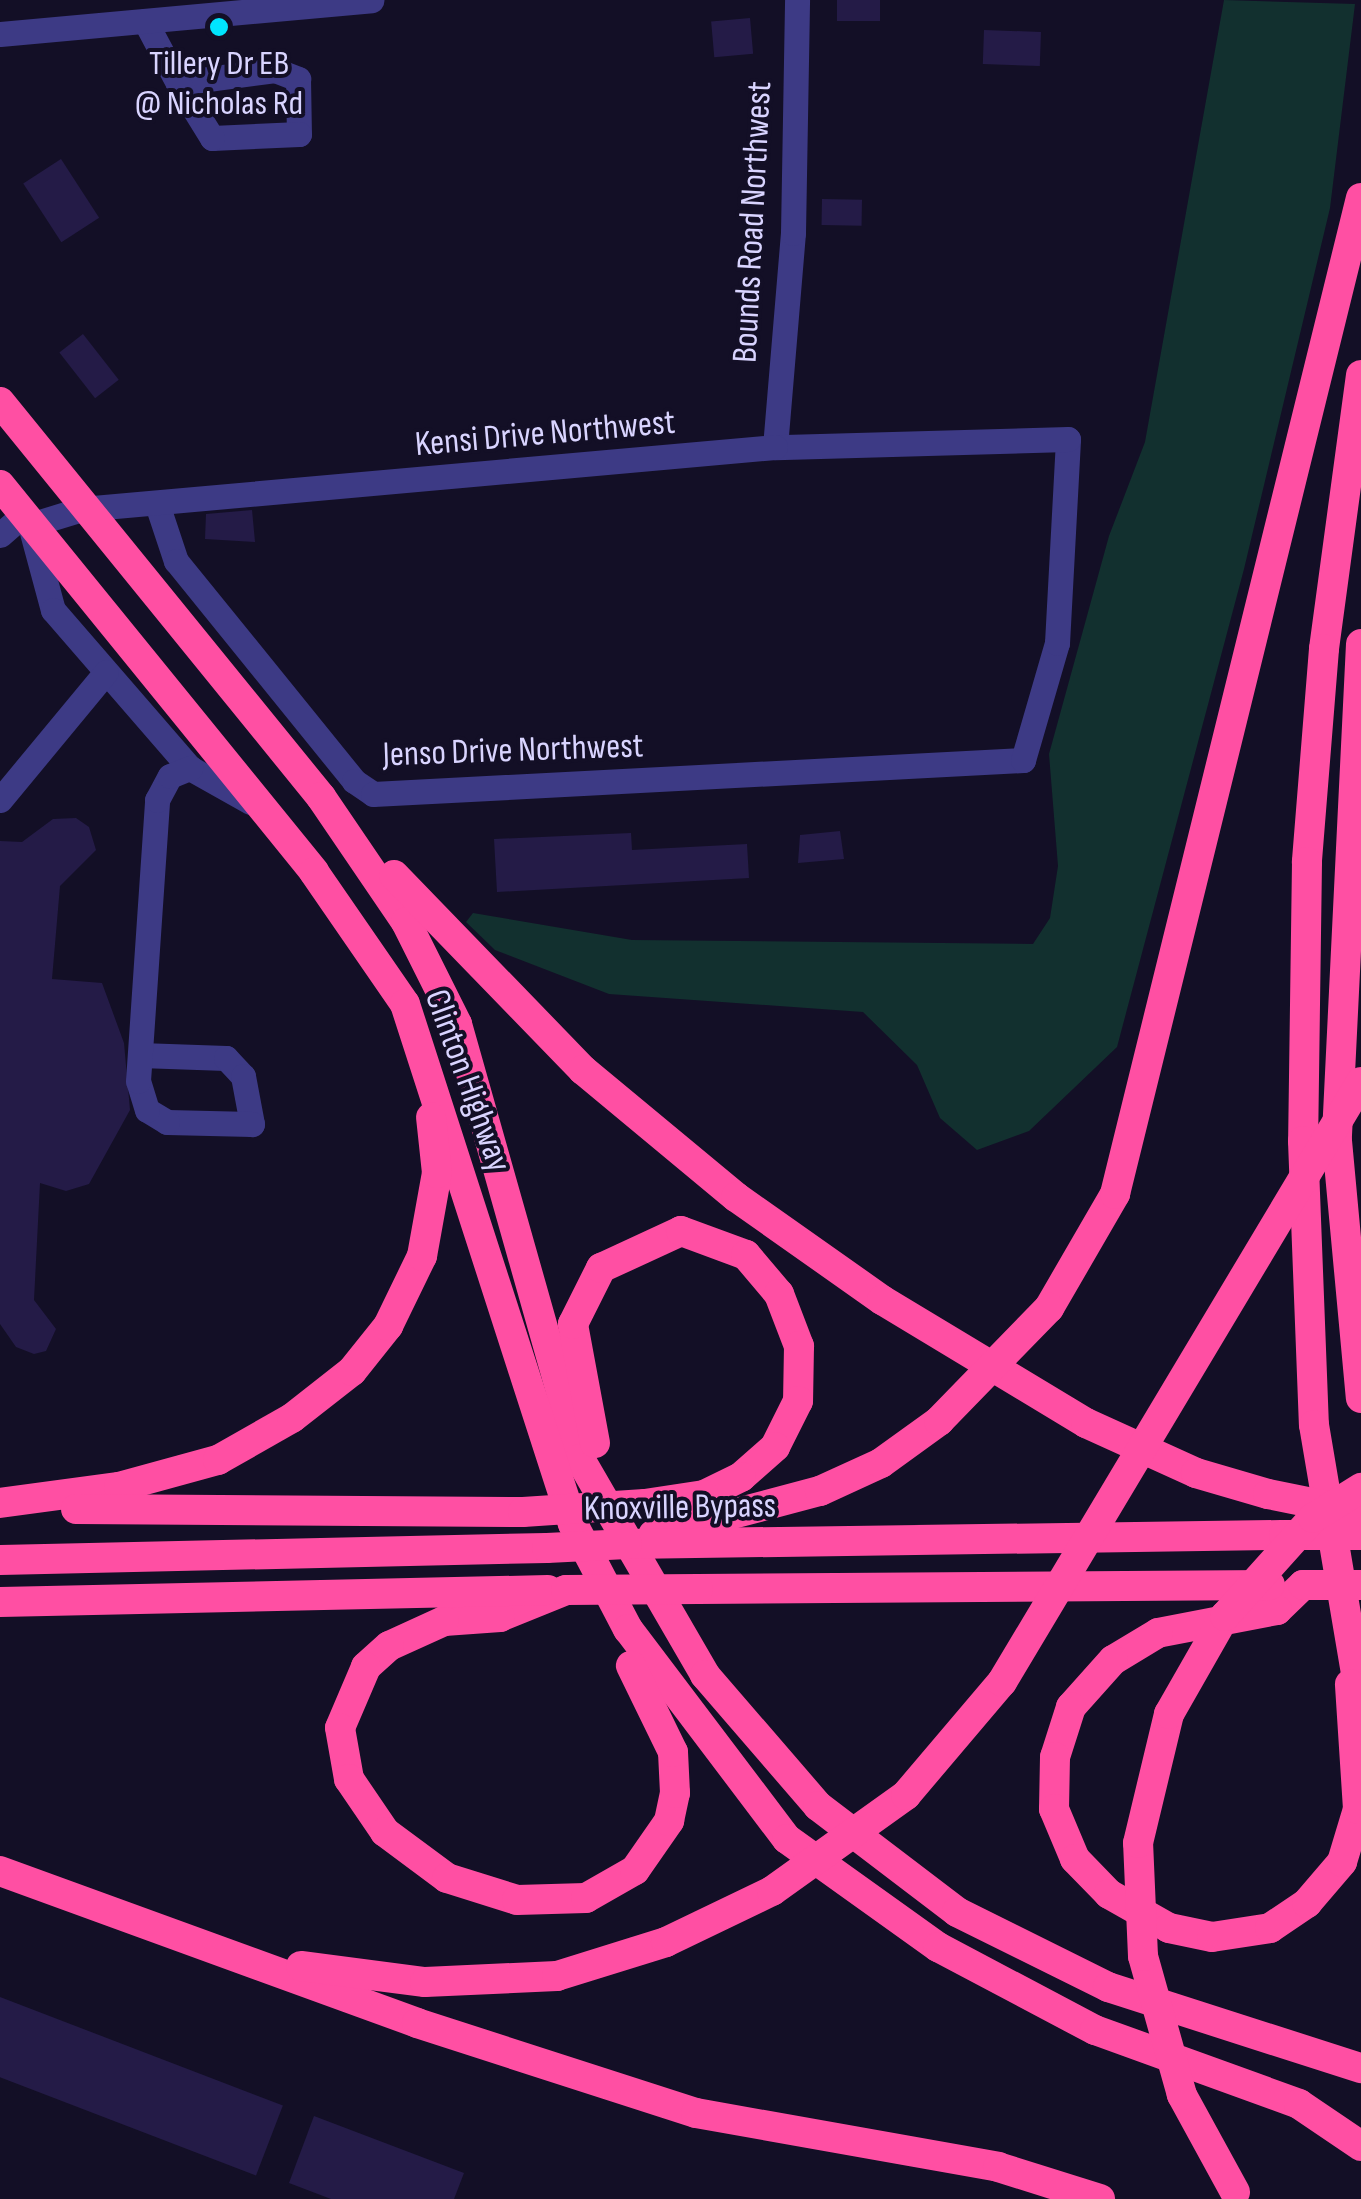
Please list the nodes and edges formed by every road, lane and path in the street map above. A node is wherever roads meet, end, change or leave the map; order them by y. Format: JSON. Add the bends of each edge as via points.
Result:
{"nodes":[{"id":1,"x":370,"y":0,"type":"edge"},
{"id":2,"x":796,"y":0,"type":"edge"},
{"id":3,"x":236,"y":7,"type":"edge"},
{"id":4,"x":145,"y":21,"type":"junction"},
{"id":5,"x":0,"y":34,"type":"edge"},
{"id":6,"x":178,"y":83,"type":"junction"},
{"id":7,"x":1361,"y":198,"type":"edge"},
{"id":8,"x":1361,"y":376,"type":"edge"},
{"id":9,"x":0,"y":402,"type":"edge"},
{"id":10,"x":775,"y":447,"type":"junction"},
{"id":11,"x":0,"y":485,"type":"edge"},
{"id":12,"x":157,"y":504,"type":"junction"},
{"id":13,"x":82,"y":509,"type":"junction"},
{"id":14,"x":18,"y":525,"type":"edge"},
{"id":15,"x":1361,"y":644,"type":"edge"},
{"id":16,"x":106,"y":672,"type":"junction"},
{"id":17,"x":1023,"y":760,"type":"joint"},
{"id":18,"x":190,"y":768,"type":"junction"},
{"id":19,"x":320,"y":796,"type":"junction"},
{"id":20,"x":0,"y":800,"type":"edge"},
{"id":21,"x":267,"y":816,"type":"junction"},
{"id":22,"x":421,"y":1040,"type":"junction"},
{"id":23,"x":140,"y":1055,"type":"junction"},
{"id":24,"x":1361,"y":1082,"type":"edge"},
{"id":25,"x":1361,"y":1398,"type":"edge"},
{"id":26,"x":1361,"y":1488,"type":"edge"},
{"id":27,"x":600,"y":1500,"type":"junction"},
{"id":28,"x":0,"y":1506,"type":"edge"},
{"id":29,"x":1361,"y":1512,"type":"edge"},
{"id":30,"x":1361,"y":1534,"type":"edge"},
{"id":31,"x":667,"y":1538,"type":"junction"},
{"id":32,"x":0,"y":1560,"type":"edge"},
{"id":33,"x":1361,"y":1584,"type":"edge"},
{"id":34,"x":1303,"y":1585,"type":"junction"},
{"id":35,"x":566,"y":1590,"type":"junction"},
{"id":36,"x":0,"y":1602,"type":"edge"},
{"id":37,"x":628,"y":1629,"type":"junction"},
{"id":38,"x":1347,"y":1634,"type":"junction"},
{"id":39,"x":1361,"y":1704,"type":"edge"},
{"id":40,"x":0,"y":1871,"type":"edge"},
{"id":41,"x":248,"y":1960,"type":"junction"},
{"id":42,"x":1361,"y":2068,"type":"edge"},
{"id":43,"x":1361,"y":2146,"type":"edge"},
{"id":44,"x":1238,"y":2196,"type":"edge"},
{"id":45,"x":1100,"y":2199,"type":"edge"}],
"edges":[{"from":1,"to":3,"type":"street"},
{"from":2,"to":10,"type":"street","name":"Bounds Road Northwest","via":[[793,233]]},
{"from":3,"to":4,"type":"street"},
{"from":4,"to":5,"type":"street"},
{"from":4,"to":6,"type":"street"},
{"from":6,"to":6,"type":"street","via":[[275,70],[298,78],[299,134],[212,138]]},
{"from":7,"to":31,"type":"highway","bridge":true,"via":[[1115,1194],[1050,1308],[939,1421],[881,1463],[820,1492]]},
{"from":8,"to":38,"type":"highway","via":[[1324,649],[1307,862],[1303,1140],[1314,1425]]},
{"from":9,"to":13,"type":"highway"},
{"from":10,"to":12,"type":"street","name":"Kensi Drive Northwest"},
{"from":10,"to":17,"type":"street","name":"Kensi Drive Northwest","via":[[1068,440],[1057,643]]},
{"from":11,"to":14,"type":"highway","name":"Clinton Highway"},
{"from":12,"to":13,"type":"street","name":"Kensi Drive Northwest"},
{"from":12,"to":17,"type":"street","name":"Jenso Drive Northwest","via":[[176,561],[354,781],[373,794]]},
{"from":13,"to":14,"type":"street","name":"Kensi Drive Northwest"},
{"from":13,"to":19,"type":"highway"},
{"from":14,"to":16,"type":"street","via":[[43,593]]},
{"from":14,"to":21,"type":"highway","name":"Clinton Highway"},
{"from":15,"to":25,"type":"highway","via":[[1338,1141]]},
{"from":16,"to":18,"type":"street"},
{"from":16,"to":20,"type":"street"},
{"from":18,"to":21,"type":"street"},
{"from":18,"to":23,"type":"street","via":[[170,776],[158,800]]},
{"from":19,"to":27,"type":"highway","via":[[406,922],[457,1024],[562,1400]]},
{"from":19,"to":29,"type":"highway","bridge":true,"via":[[583,1070],[736,1197],[882,1300],[1086,1423],[1196,1473]]},
{"from":21,"to":22,"type":"highway","name":"Clinton Highway","via":[[360,931]]},
{"from":22,"to":28,"type":"highway","via":[[437,1174],[422,1256],[388,1326],[352,1371],[292,1418],[218,1460],[119,1487]]},
{"from":22,"to":37,"type":"highway","name":"Clinton Highway","via":[[529,1405],[573,1524]]},
{"from":23,"to":23,"type":"street","via":[[146,1110],[167,1122],[252,1124],[243,1076],[226,1058]]},
{"from":24,"to":41,"type":"highway","bridge":true,"via":[[1002,1682],[906,1795],[772,1891],[666,1942],[558,1976],[444,1981]]},
{"from":26,"to":44,"type":"highway","bridge":true,"via":[[1313,1518],[1225,1616],[1169,1714],[1138,1843],[1143,1956],[1182,2095]]},
{"from":27,"to":28,"type":"highway","bridge":true,"via":[[602,1474],[573,1324],[601,1268],[681,1230],[746,1255],[780,1294],[800,1346],[798,1401],[776,1447],[704,1495],[523,1512]]},
{"from":27,"to":42,"type":"highway","via":[[705,1674],[818,1806],[958,1912],[1108,1987]]},
{"from":30,"to":31,"type":"highway","name":"Knoxville Bypass","bridge":true},
{"from":31,"to":32,"type":"highway","name":"Knoxville Bypass","bridge":true,"via":[[547,1548]]},
{"from":33,"to":34,"type":"highway","bridge":true},
{"from":34,"to":35,"type":"highway","bridge":true},
{"from":34,"to":38,"type":"highway","via":[[1277,1610],[1158,1634],[1113,1660],[1071,1707],[1054,1757],[1054,1808],[1075,1859],[1109,1894],[1169,1928],[1212,1937],[1270,1928],[1307,1903],[1342,1862],[1358,1810]]},
{"from":35,"to":36,"type":"highway"},
{"from":35,"to":37,"type":"highway","via":[[500,1617],[444,1621],[389,1646],[347,1696],[340,1728],[349,1779],[362,1804],[414,1858],[447,1878],[516,1900],[586,1898],[636,1870],[669,1821],[675,1792],[673,1752],[629,1661]]},
{"from":37,"to":43,"type":"highway","via":[[787,1840],[938,1947],[1095,2030],[1299,2104]]},
{"from":38,"to":39,"type":"highway"},
{"from":40,"to":41,"type":"highway"},
{"from":41,"to":45,"type":"highway","via":[[696,2113],[998,2167]]}]}
